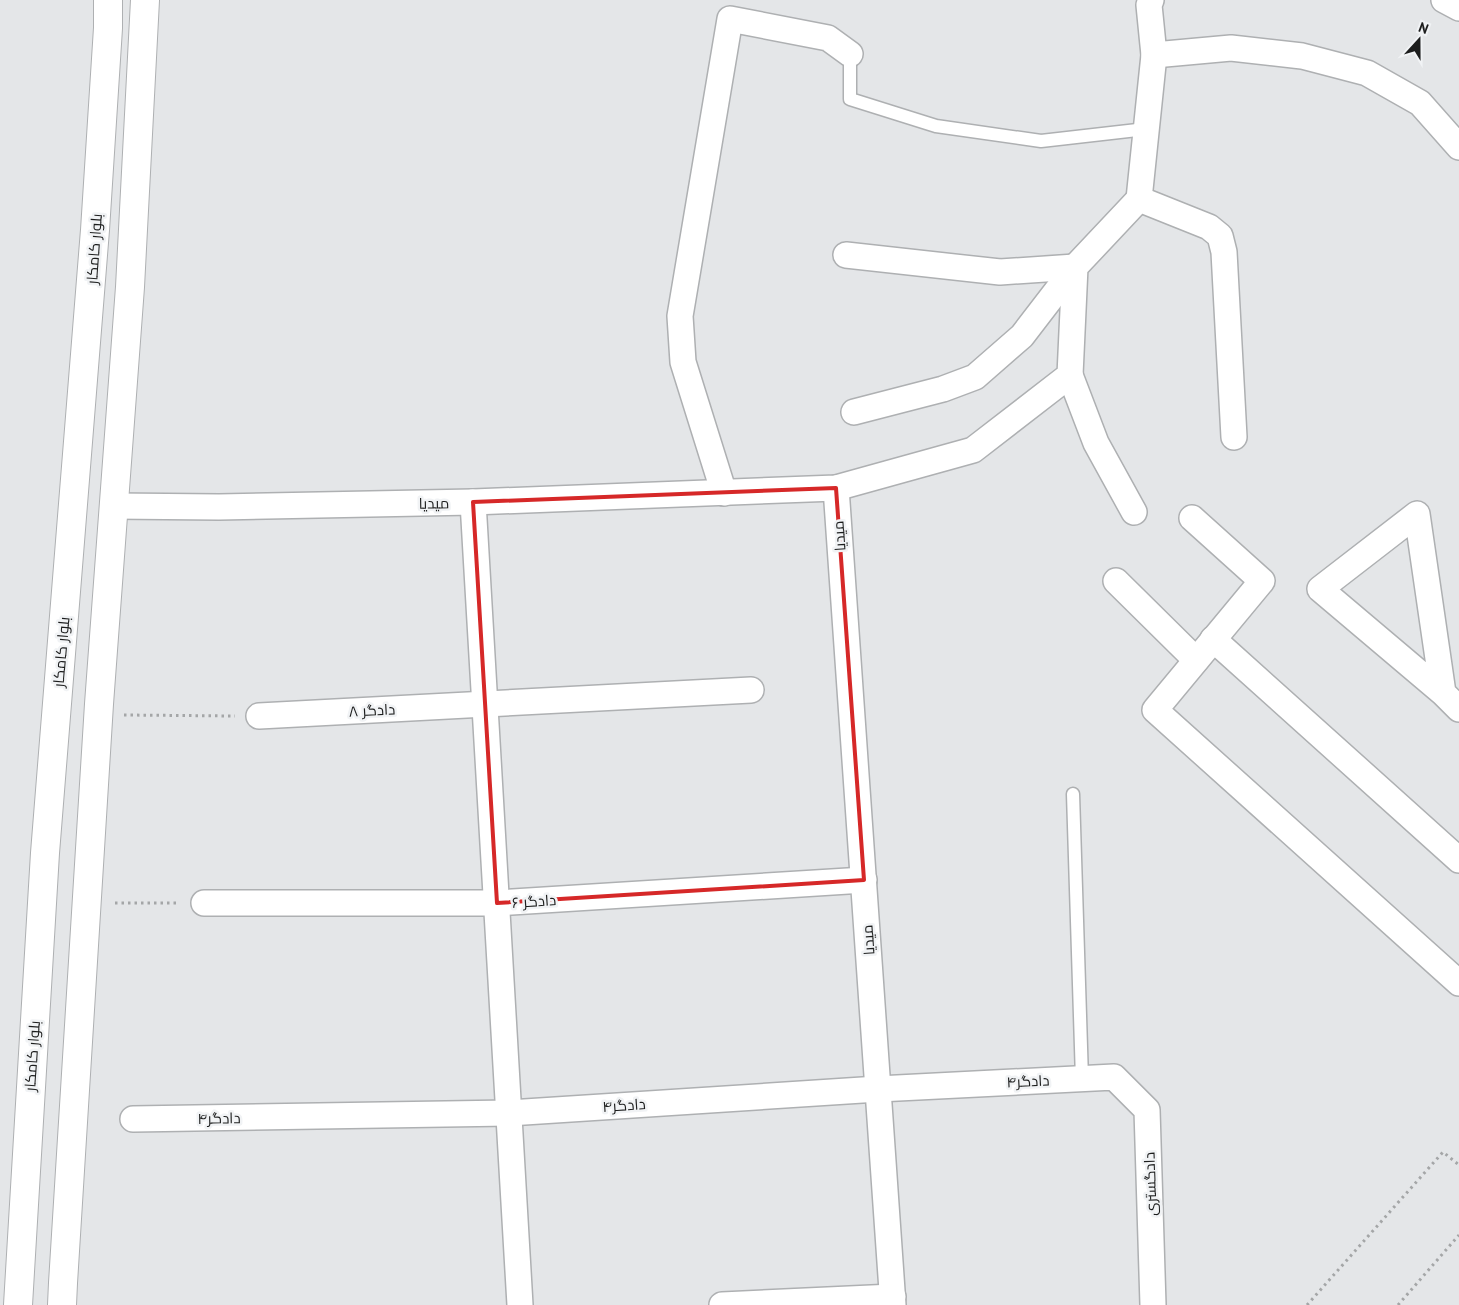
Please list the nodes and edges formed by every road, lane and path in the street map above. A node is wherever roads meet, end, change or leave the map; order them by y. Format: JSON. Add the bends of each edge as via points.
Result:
{"nodes":[{"id":1,"x":108,"y":0,"type":"edge"},
{"id":2,"x":145,"y":0,"type":"edge"},
{"id":3,"x":1444,"y":0,"type":"edge"},
{"id":4,"x":1148,"y":2,"type":"edge"},
{"id":5,"x":1459,"y":8,"type":"edge"},
{"id":6,"x":850,"y":54,"type":"joint"},
{"id":7,"x":1154,"y":56,"type":"junction"},
{"id":8,"x":1146,"y":129,"type":"junction"},
{"id":9,"x":1459,"y":147,"type":"edge"},
{"id":10,"x":1139,"y":199,"type":"junction"},
{"id":11,"x":846,"y":255,"type":"dead end"},
{"id":12,"x":1075,"y":267,"type":"junction"},
{"id":13,"x":1070,"y":375,"type":"junction"},
{"id":14,"x":854,"y":412,"type":"dead end"},
{"id":15,"x":1234,"y":437,"type":"dead end"},
{"id":16,"x":836,"y":488,"type":"junction"},
{"id":17,"x":724,"y":492,"type":"junction"},
{"id":18,"x":473,"y":502,"type":"junction"},
{"id":19,"x":113,"y":506,"type":"junction"},
{"id":20,"x":1134,"y":512,"type":"dead end"},
{"id":21,"x":1192,"y":518,"type":"dead end"},
{"id":22,"x":1116,"y":581,"type":"dead end"},
{"id":23,"x":1214,"y":638,"type":"junction"},
{"id":24,"x":1196,"y":660,"type":"junction"},
{"id":25,"x":751,"y":690,"type":"dead end"},
{"id":26,"x":1451,"y":701,"type":"edge"},
{"id":27,"x":485,"y":704,"type":"junction"},
{"id":28,"x":98,"y":714,"type":"junction"},
{"id":29,"x":259,"y":716,"type":"joint"},
{"id":30,"x":1073,"y":794,"type":"dead end"},
{"id":31,"x":1459,"y":860,"type":"edge"},
{"id":32,"x":864,"y":880,"type":"junction"},
{"id":33,"x":86,"y":903,"type":"junction"},
{"id":34,"x":204,"y":903,"type":"joint"},
{"id":35,"x":496,"y":903,"type":"junction"},
{"id":36,"x":1459,"y":983,"type":"edge"},
{"id":37,"x":1114,"y":1077,"type":"joint"},
{"id":38,"x":1082,"y":1079,"type":"junction"},
{"id":39,"x":878,"y":1089,"type":"junction"},
{"id":40,"x":509,"y":1113,"type":"junction"},
{"id":41,"x":133,"y":1119,"type":"dead end"},
{"id":42,"x":1459,"y":1165,"type":"edge"},
{"id":43,"x":1459,"y":1235,"type":"edge"},
{"id":44,"x":893,"y":1301,"type":"edge"},
{"id":45,"x":18,"y":1305,"type":"edge"},
{"id":46,"x":62,"y":1305,"type":"edge"},
{"id":47,"x":520,"y":1305,"type":"edge"},
{"id":48,"x":722,"y":1305,"type":"edge"},
{"id":49,"x":1153,"y":1305,"type":"edge"},
{"id":50,"x":1307,"y":1305,"type":"edge"},
{"id":51,"x":1398,"y":1305,"type":"edge"}],
"edges":[{"from":1,"to":45,"type":"main road","name":"بلوار کامکار","via":[[95,230],[45,853]]},
{"from":2,"to":19,"type":"main road","via":[[130,288]]},
{"from":3,"to":5,"type":"street"},
{"from":4,"to":7,"type":"street"},
{"from":6,"to":8,"type":"lane","via":[[850,99],[936,126],[1041,141]]},
{"from":6,"to":17,"type":"street","via":[[828,38],[730,19],[680,316],[683,362]]},
{"from":7,"to":8,"type":"street"},
{"from":7,"to":9,"type":"street","via":[[1231,48],[1302,56],[1367,73],[1420,103]]},
{"from":8,"to":10,"type":"street"},
{"from":10,"to":12,"type":"street"},
{"from":10,"to":15,"type":"street","via":[[1209,227],[1220,236],[1224,252]]},
{"from":11,"to":12,"type":"street","via":[[1000,272]]},
{"from":12,"to":13,"type":"street"},
{"from":12,"to":14,"type":"street","via":[[1022,336],[975,377],[943,389]]},
{"from":13,"to":16,"type":"street","via":[[973,450]]},
{"from":13,"to":20,"type":"street","via":[[1096,443]]},
{"from":16,"to":17,"type":"street","name":"میدیا"},
{"from":16,"to":32,"type":"street","name":"میدیا"},
{"from":17,"to":18,"type":"street","name":"میدیا"},
{"from":18,"to":19,"type":"street","name":"میدیا"},
{"from":18,"to":27,"type":"street"},
{"from":19,"to":28,"type":"main road"},
{"from":21,"to":23,"type":"street","via":[[1262,581]]},
{"from":22,"to":24,"type":"street"},
{"from":23,"to":24,"type":"street"},
{"from":23,"to":31,"type":"street"},
{"from":24,"to":36,"type":"street","via":[[1154,710]]},
{"from":25,"to":27,"type":"street","name":"دادگر ۸"},
{"from":26,"to":26,"type":"street","via":[[1442,684],[1418,514],[1320,589]]},
{"from":27,"to":29,"type":"street","name":"دادگر ۸"},
{"from":27,"to":35,"type":"street"},
{"from":28,"to":29,"type":"path"},
{"from":28,"to":33,"type":"main road"},
{"from":30,"to":38,"type":"lane"},
{"from":32,"to":35,"type":"street","name":"دادگر ۶"},
{"from":32,"to":39,"type":"street","name":"میدیا"},
{"from":33,"to":34,"type":"path"},
{"from":33,"to":46,"type":"main road"},
{"from":34,"to":35,"type":"street","name":"دادگر ۶"},
{"from":35,"to":40,"type":"street"},
{"from":37,"to":38,"type":"street","name":"دادگر۴"},
{"from":37,"to":49,"type":"street","name":"دادگستری","via":[[1147,1110]]},
{"from":38,"to":39,"type":"street","name":"دادگر۴"},
{"from":39,"to":40,"type":"street","name":"دادگر۴"},
{"from":39,"to":44,"type":"street","name":"میدیا"},
{"from":40,"to":41,"type":"street","name":"دادگر۴"},
{"from":40,"to":47,"type":"street"},
{"from":42,"to":50,"type":"path","via":[[1443,1152]]},
{"from":43,"to":51,"type":"path"},
{"from":44,"to":48,"type":"street"}]}
